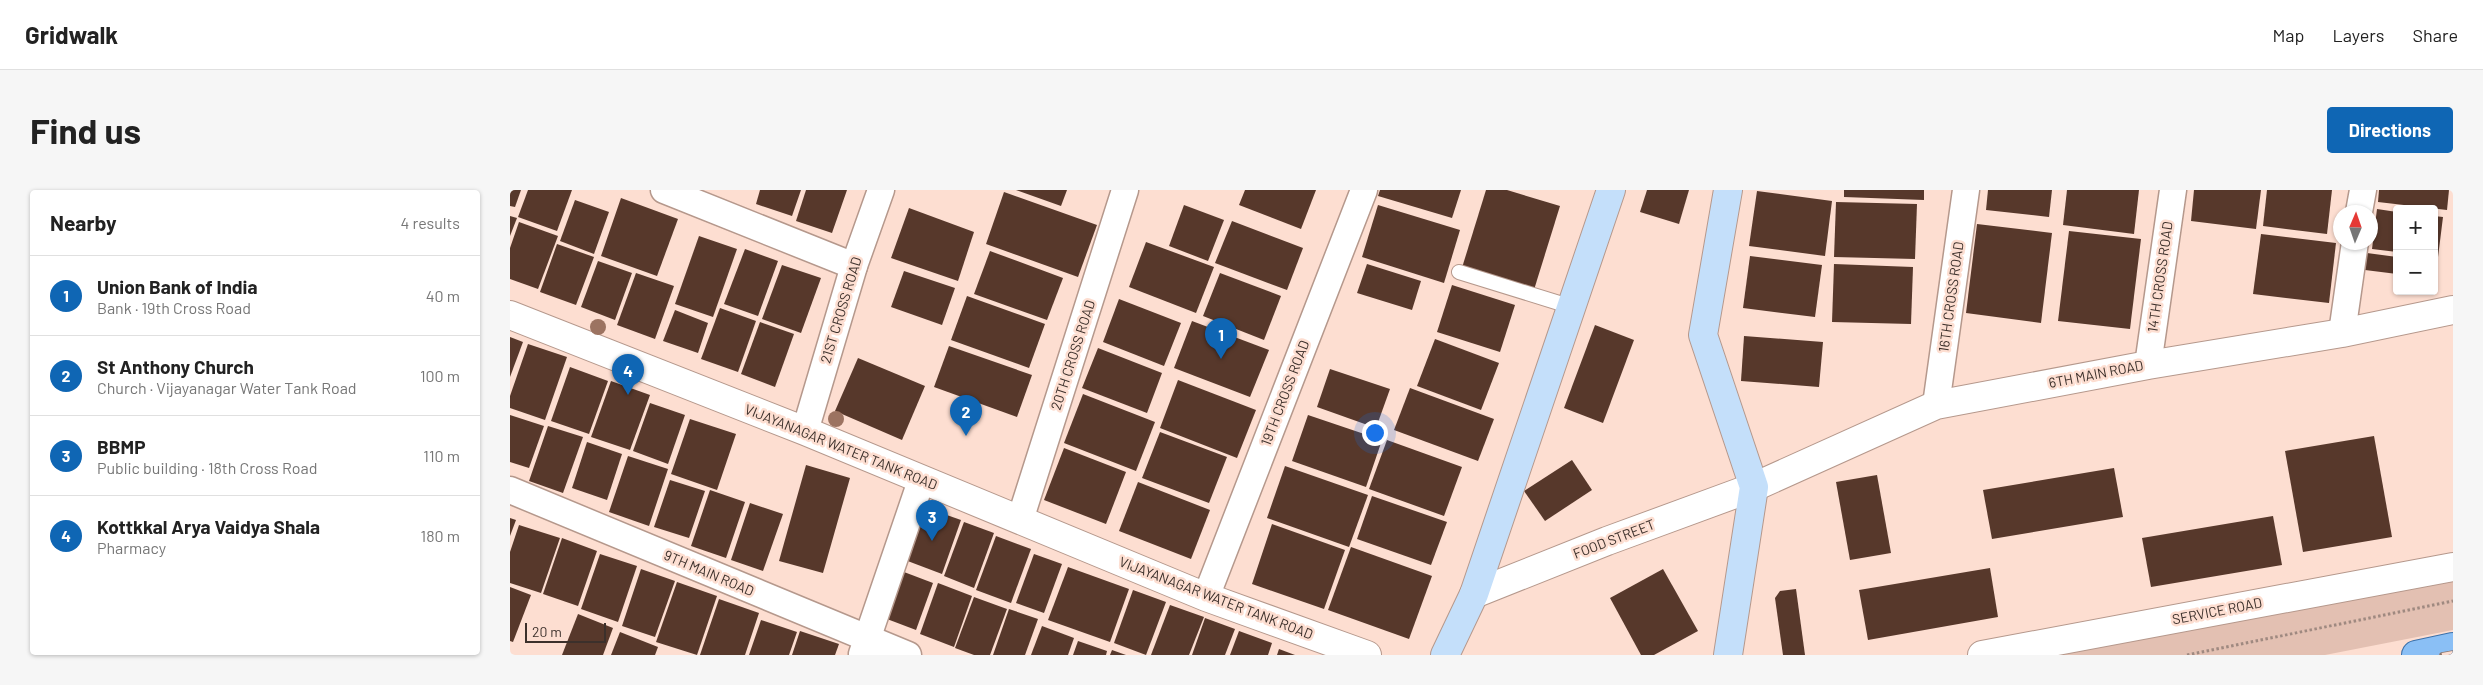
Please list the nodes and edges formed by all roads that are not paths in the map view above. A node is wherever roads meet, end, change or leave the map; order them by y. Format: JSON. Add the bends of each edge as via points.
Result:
{"nodes":[{"id":1,"x":664,"y":190,"type":"edge"},
{"id":2,"x":881,"y":190,"type":"edge"},
{"id":3,"x":1125,"y":190,"type":"edge"},
{"id":4,"x":1364,"y":190,"type":"edge"},
{"id":5,"x":1611,"y":190,"type":"edge"},
{"id":6,"x":1728,"y":190,"type":"edge"},
{"id":7,"x":1966,"y":190,"type":"edge"},
{"id":8,"x":2173,"y":190,"type":"edge"},
{"id":9,"x":2362,"y":190,"type":"edge"},
{"id":10,"x":2360,"y":205,"type":"edge"},
{"id":11,"x":2354,"y":250,"type":"edge"},
{"id":12,"x":854,"y":266,"type":"junction"},
{"id":13,"x":1459,"y":272,"type":"dead end"},
{"id":14,"x":1572,"y":308,"type":"junction"},
{"id":15,"x":2453,"y":310,"type":"edge"},
{"id":16,"x":510,"y":315,"type":"edge"},
{"id":17,"x":2342,"y":333,"type":"junction"},
{"id":18,"x":2148,"y":365,"type":"junction"},
{"id":19,"x":1936,"y":405,"type":"junction"},
{"id":20,"x":805,"y":431,"type":"junction"},
{"id":21,"x":922,"y":481,"type":"junction"},
{"id":22,"x":1754,"y":487,"type":"junction"},
{"id":23,"x":510,"y":490,"type":"edge"},
{"id":24,"x":1020,"y":520,"type":"junction"},
{"id":25,"x":2453,"y":567,"type":"edge"},
{"id":26,"x":1474,"y":594,"type":"junction"},
{"id":27,"x":1206,"y":597,"type":"junction"},
{"id":28,"x":865,"y":647,"type":"edge"},
{"id":29,"x":2453,"y":647,"type":"edge"},
{"id":30,"x":908,"y":655,"type":"edge"},
{"id":31,"x":1367,"y":655,"type":"edge"},
{"id":32,"x":1445,"y":655,"type":"edge"},
{"id":33,"x":1728,"y":655,"type":"edge"},
{"id":34,"x":1982,"y":655,"type":"edge"},
{"id":35,"x":2416,"y":655,"type":"edge"}],
"edges":[{"from":1,"to":12,"type":"street"},
{"from":2,"to":12,"type":"street","name":"21ST CROSS ROAD"},
{"from":3,"to":24,"type":"street","name":"20TH CROSS ROAD"},
{"from":4,"to":27,"type":"street","name":"19TH CROSS ROAD"},
{"from":5,"to":14,"type":"main road"},
{"from":6,"to":22,"type":"main road","via":[[1703,335]]},
{"from":7,"to":19,"type":"street","name":"16TH CROSS ROAD"},
{"from":8,"to":18,"type":"street","name":"14TH CROSS ROAD"},
{"from":9,"to":10,"type":"street"},
{"from":11,"to":17,"type":"street"},
{"from":12,"to":20,"type":"street","name":"21ST CROSS ROAD"},
{"from":13,"to":14,"type":"lane"},
{"from":14,"to":26,"type":"main road"},
{"from":15,"to":17,"type":"street","name":"6TH MAIN ROAD"},
{"from":16,"to":20,"type":"street","name":"VIJAYANAGAR WATER TANK ROAD"},
{"from":17,"to":18,"type":"street","name":"6TH MAIN ROAD"},
{"from":18,"to":19,"type":"street","name":"6TH MAIN ROAD"},
{"from":19,"to":22,"type":"street","name":"6TH MAIN ROAD"},
{"from":20,"to":21,"type":"street","name":"VIJAYANAGAR WATER TANK ROAD"},
{"from":21,"to":24,"type":"street","name":"VIJAYANAGAR WATER TANK ROAD"},
{"from":21,"to":28,"type":"street"},
{"from":22,"to":26,"type":"street","name":"FOOD STREET"},
{"from":22,"to":33,"type":"main road"},
{"from":23,"to":28,"type":"street","name":"9TH MAIN ROAD"},
{"from":24,"to":27,"type":"street","name":"VIJAYANAGAR WATER TANK ROAD"},
{"from":25,"to":34,"type":"street","name":"SERVICE ROAD"},
{"from":26,"to":32,"type":"main road"},
{"from":27,"to":31,"type":"street","name":"VIJAYANAGAR WATER TANK ROAD"},
{"from":28,"to":30,"type":"street","name":"9TH MAIN ROAD"},
{"from":29,"to":35,"type":"main road"}]}
